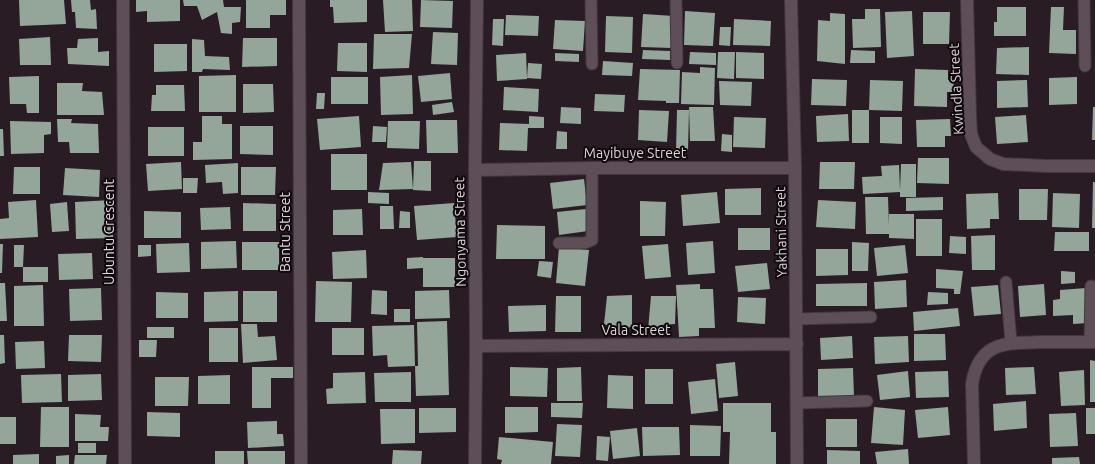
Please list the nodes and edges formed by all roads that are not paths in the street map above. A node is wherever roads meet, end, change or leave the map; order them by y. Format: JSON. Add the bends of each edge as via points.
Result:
{"nodes":[{"id":1,"x":123,"y":0,"type":"edge"},
{"id":2,"x":299,"y":0,"type":"edge"},
{"id":3,"x":477,"y":0,"type":"edge"},
{"id":4,"x":591,"y":0,"type":"edge"},
{"id":5,"x":676,"y":0,"type":"edge"},
{"id":6,"x":792,"y":0,"type":"edge"},
{"id":7,"x":967,"y":0,"type":"edge"},
{"id":8,"x":1084,"y":0,"type":"edge"},
{"id":9,"x":677,"y":63,"type":"dead end"},
{"id":10,"x":592,"y":64,"type":"dead end"},
{"id":11,"x":1085,"y":66,"type":"dead end"},
{"id":12,"x":1095,"y":166,"type":"edge"},
{"id":13,"x":592,"y":168,"type":"junction"},
{"id":14,"x":795,"y":168,"type":"junction"},
{"id":15,"x":475,"y":170,"type":"junction"},
{"id":16,"x":559,"y":243,"type":"dead end"},
{"id":17,"x":1006,"y":282,"type":"dead end"},
{"id":18,"x":1091,"y":286,"type":"dead end"},
{"id":19,"x":871,"y":317,"type":"dead end"},
{"id":20,"x":796,"y":319,"type":"junction"},
{"id":21,"x":1011,"y":342,"type":"junction"},
{"id":22,"x":1093,"y":342,"type":"edge"},
{"id":23,"x":797,"y":344,"type":"junction"},
{"id":24,"x":476,"y":346,"type":"junction"},
{"id":25,"x":867,"y":401,"type":"dead end"},
{"id":26,"x":797,"y":402,"type":"junction"},
{"id":27,"x":125,"y":464,"type":"edge"},
{"id":28,"x":302,"y":464,"type":"edge"},
{"id":29,"x":475,"y":464,"type":"edge"},
{"id":30,"x":797,"y":464,"type":"edge"},
{"id":31,"x":974,"y":464,"type":"edge"}],
"edges":[{"from":1,"to":27,"type":"street","name":"Ubuntu Crescent"},
{"from":2,"to":28,"type":"street","name":"Bantu Street"},
{"from":3,"to":15,"type":"street","name":"Ngonyama Street"},
{"from":4,"to":10,"type":"lane"},
{"from":5,"to":9,"type":"lane"},
{"from":6,"to":14,"type":"street","name":"Yakhani Street"},
{"from":7,"to":12,"type":"street","name":"Kwindla Street","via":[[971,134],[976,147],[990,159],[1003,164]]},
{"from":8,"to":11,"type":"lane"},
{"from":13,"to":14,"type":"street","name":"Mayibuye Street"},
{"from":13,"to":15,"type":"street","name":"Mayibuye Street"},
{"from":13,"to":16,"type":"lane","via":[[592,240],[585,243]]},
{"from":14,"to":20,"type":"street","name":"Yakhani Street"},
{"from":15,"to":24,"type":"street","name":"Ngonyama Street"},
{"from":17,"to":21,"type":"lane"},
{"from":18,"to":22,"type":"lane"},
{"from":19,"to":20,"type":"lane"},
{"from":20,"to":23,"type":"street","name":"Yakhani Street"},
{"from":21,"to":22,"type":"street"},
{"from":21,"to":31,"type":"street","via":[[996,346],[987,353],[979,361],[974,372]]},
{"from":23,"to":24,"type":"street","name":"Vala Street"},
{"from":23,"to":26,"type":"street","name":"Yakhani Street"},
{"from":24,"to":29,"type":"street","name":"Ngonyama Street"},
{"from":25,"to":26,"type":"lane"},
{"from":26,"to":30,"type":"street","name":"Yakhani Street"}]}
